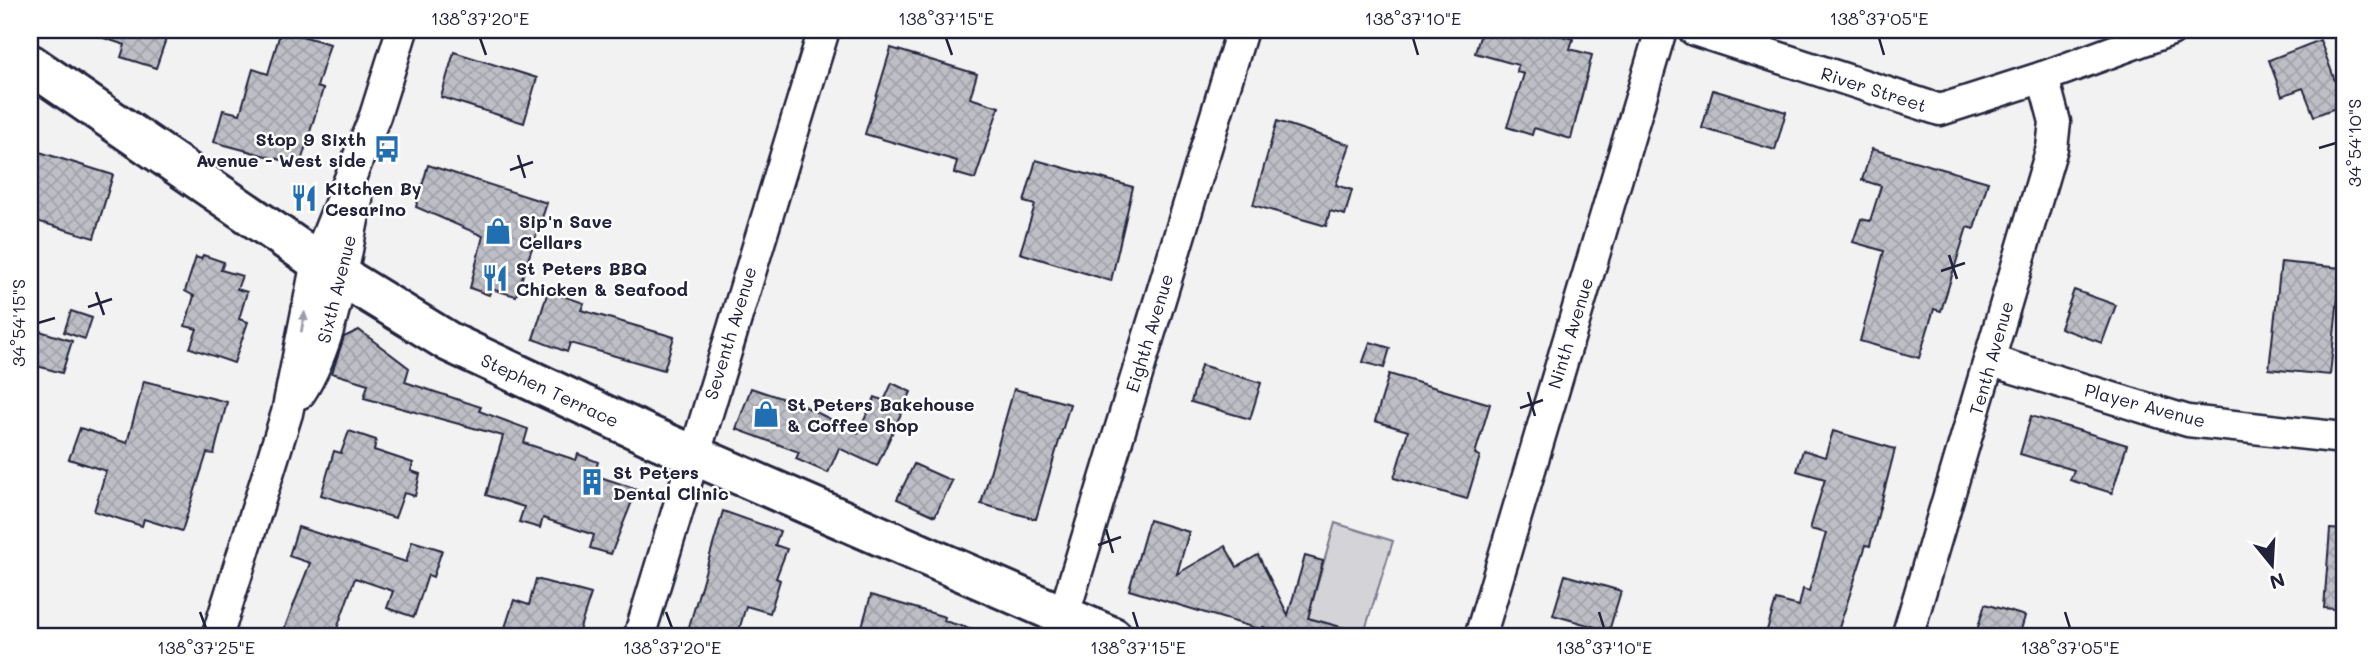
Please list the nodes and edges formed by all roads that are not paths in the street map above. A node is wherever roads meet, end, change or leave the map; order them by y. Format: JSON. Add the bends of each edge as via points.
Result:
{"nodes":[{"id":1,"x":402,"y":30,"type":"edge"},
{"id":2,"x":824,"y":30,"type":"edge"},
{"id":3,"x":1242,"y":30,"type":"edge"},
{"id":4,"x":1661,"y":30,"type":"edge"},
{"id":5,"x":1695,"y":30,"type":"edge"},
{"id":6,"x":2171,"y":30,"type":"edge"},
{"id":7,"x":30,"y":64,"type":"edge"},
{"id":8,"x":2043,"y":77,"type":"junction"},
{"id":9,"x":328,"y":269,"type":"junction"},
{"id":10,"x":1991,"y":361,"type":"junction"},
{"id":11,"x":2344,"y":438,"type":"edge"},
{"id":12,"x":694,"y":454,"type":"junction"},
{"id":13,"x":1060,"y":626,"type":"edge"},
{"id":14,"x":217,"y":637,"type":"edge"},
{"id":15,"x":639,"y":637,"type":"edge"},
{"id":16,"x":1114,"y":637,"type":"edge"},
{"id":17,"x":1480,"y":637,"type":"edge"},
{"id":18,"x":1908,"y":637,"type":"edge"}],
"edges":[{"from":1,"to":9,"type":"street","name":"Sixth Avenue"},
{"from":2,"to":12,"type":"street","name":"Seventh Avenue"},
{"from":3,"to":13,"type":"street","name":"Eighth Avenue"},
{"from":4,"to":17,"type":"street","name":"Ninth Avenue"},
{"from":5,"to":8,"type":"street","name":"River Street","via":[[1940,110]]},
{"from":6,"to":8,"type":"street","name":"River Street"},
{"from":7,"to":9,"type":"main road","name":"Stephen Terrace"},
{"from":8,"to":10,"type":"street","name":"Tenth Avenue","via":[[2056,130]]},
{"from":9,"to":12,"type":"main road","name":"Stephen Terrace","via":[[449,342]]},
{"from":9,"to":14,"type":"street","name":"Sixth Avenue","via":[[312,375],[287,414]]},
{"from":10,"to":11,"type":"street","name":"Player Avenue","via":[[2188,421]]},
{"from":10,"to":18,"type":"street","name":"Tenth Avenue"},
{"from":12,"to":13,"type":"main road","name":"Stephen Terrace"},
{"from":12,"to":15,"type":"street","name":"Seventh Avenue"},
{"from":13,"to":16,"type":"main road","name":"Stephen Terrace"}]}
